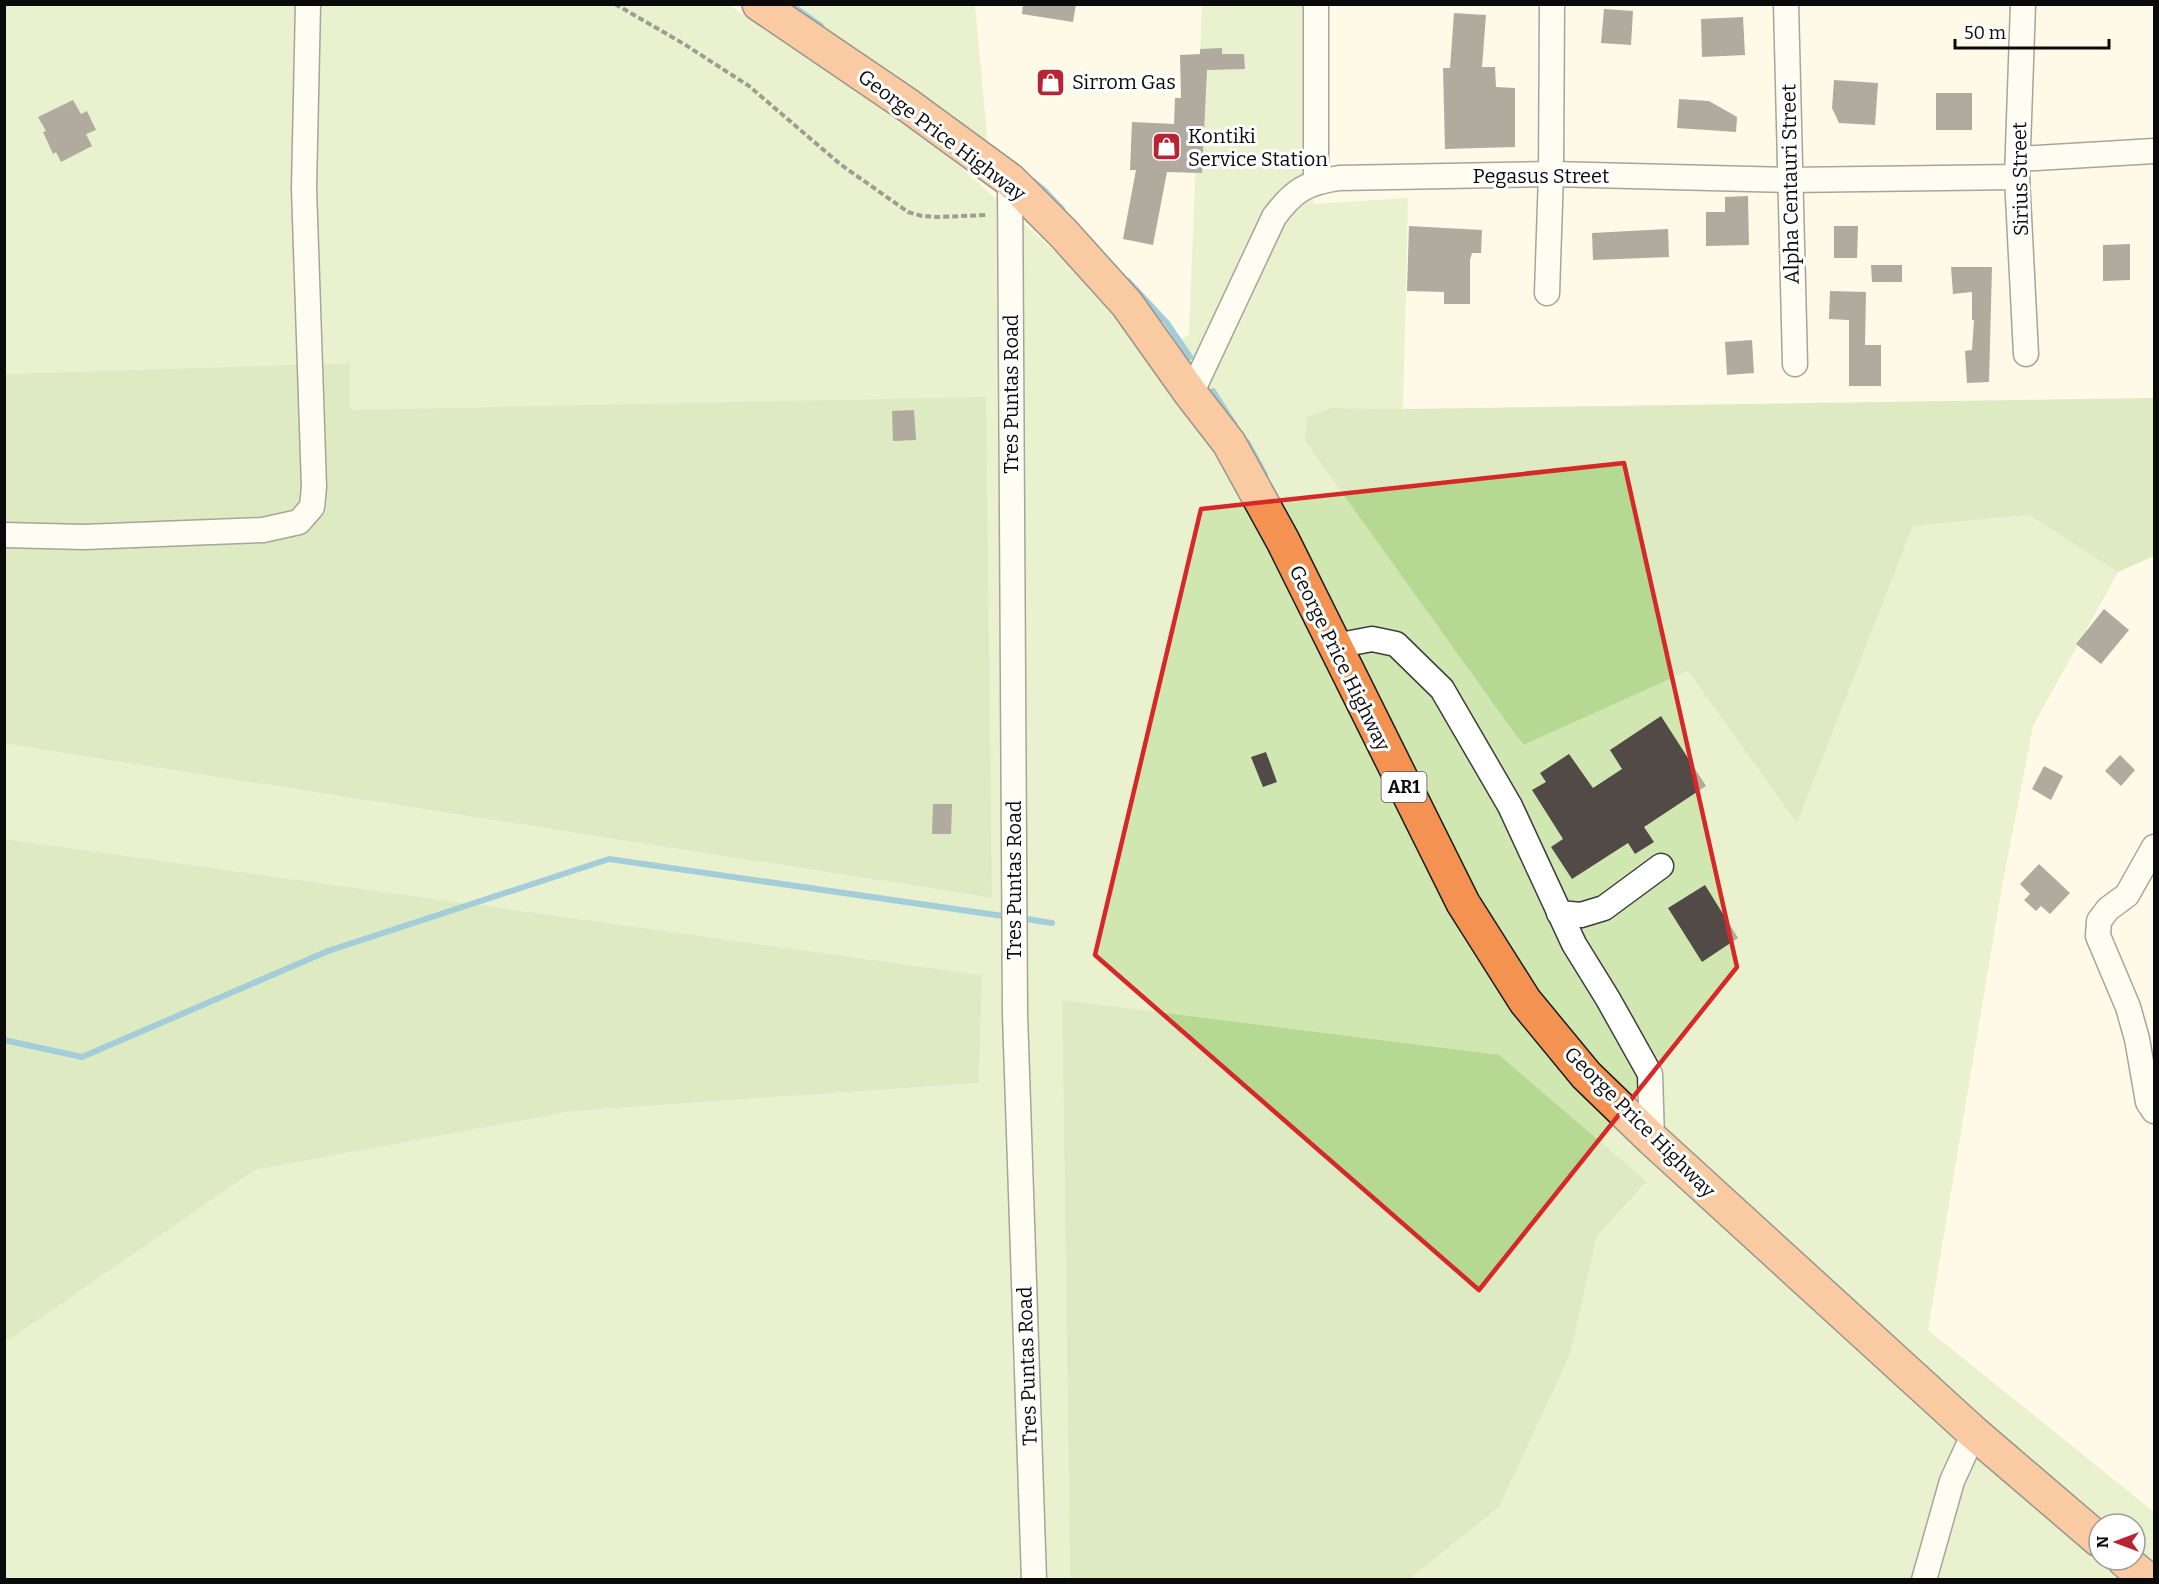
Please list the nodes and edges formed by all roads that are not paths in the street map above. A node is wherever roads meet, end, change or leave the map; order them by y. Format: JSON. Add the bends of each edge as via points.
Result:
{"nodes":[{"id":1,"x":308,"y":4,"type":"edge"},
{"id":2,"x":759,"y":4,"type":"edge"},
{"id":3,"x":1316,"y":4,"type":"edge"},
{"id":4,"x":1552,"y":4,"type":"edge"},
{"id":5,"x":1786,"y":4,"type":"edge"},
{"id":6,"x":2023,"y":4,"type":"edge"},
{"id":7,"x":2154,"y":151,"type":"edge"},
{"id":8,"x":2017,"y":168,"type":"junction"},
{"id":9,"x":1551,"y":174,"type":"junction"},
{"id":10,"x":1010,"y":180,"type":"junction"},
{"id":11,"x":1789,"y":180,"type":"junction"},
{"id":12,"x":1316,"y":182,"type":"junction"},
{"id":13,"x":1547,"y":293,"type":"dead end"},
{"id":14,"x":2026,"y":354,"type":"dead end"},
{"id":15,"x":1795,"y":364,"type":"dead end"},
{"id":16,"x":1191,"y":394,"type":"junction"},
{"id":17,"x":4,"y":535,"type":"edge"},
{"id":18,"x":1335,"y":646,"type":"junction"},
{"id":19,"x":2154,"y":847,"type":"edge"},
{"id":20,"x":1662,"y":866,"type":"dead end"},
{"id":21,"x":1559,"y":913,"type":"junction"},
{"id":22,"x":2154,"y":1111,"type":"edge"},
{"id":23,"x":1652,"y":1139,"type":"junction"},
{"id":24,"x":1974,"y":1433,"type":"junction"},
{"id":25,"x":2087,"y":1530,"type":"edge"},
{"id":26,"x":1034,"y":1580,"type":"edge"},
{"id":27,"x":1924,"y":1580,"type":"edge"}],
"edges":[{"from":1,"to":17,"type":"street","via":[[304,188],[312,507],[299,522],[263,530],[84,537]]},
{"from":2,"to":10,"type":"highway","name":"George Price Highway","number":"AR1"},
{"from":3,"to":12,"type":"street"},
{"from":4,"to":9,"type":"street"},
{"from":5,"to":11,"type":"street","name":"Alpha Centauri Street"},
{"from":6,"to":8,"type":"street","name":"Sirius Street"},
{"from":7,"to":8,"type":"street","name":"Pegasus Street"},
{"from":8,"to":11,"type":"street","name":"Pegasus Street"},
{"from":8,"to":14,"type":"street","name":"Sirius Street"},
{"from":9,"to":11,"type":"street","name":"Pegasus Street"},
{"from":9,"to":12,"type":"street","name":"Pegasus Street","via":[[1339,178]]},
{"from":9,"to":13,"type":"street"},
{"from":10,"to":16,"type":"highway","name":"George Price Highway","number":"AR1","via":[[1127,304]]},
{"from":10,"to":26,"type":"street","name":"Tres Puntas Road","via":[[1015,1014]]},
{"from":11,"to":15,"type":"street","name":"Alpha Centauri Street"},
{"from":12,"to":16,"type":"street","name":"Pegasus Street","via":[[1287,200],[1274,217]]},
{"from":16,"to":18,"type":"highway","name":"George Price Highway","number":"AR1","via":[[1229,443]]},
{"from":18,"to":21,"type":"street","via":[[1372,639],[1396,644],[1442,688],[1510,806]]},
{"from":18,"to":23,"type":"highway","name":"George Price Highway","number":"AR1","via":[[1463,903],[1525,1001],[1586,1075]]},
{"from":19,"to":22,"type":"street","via":[[2127,895],[2099,921],[2098,936],[2128,1007],[2138,1039],[2148,1102]]},
{"from":20,"to":21,"type":"street","via":[[1604,908],[1581,915]]},
{"from":21,"to":23,"type":"street","via":[[1650,1074]]},
{"from":23,"to":24,"type":"highway","name":"George Price Highway","number":"AR1"},
{"from":24,"to":25,"type":"highway","name":"George Price Highway","number":"AR1"},
{"from":24,"to":27,"type":"street","via":[[1952,1481]]}]}
